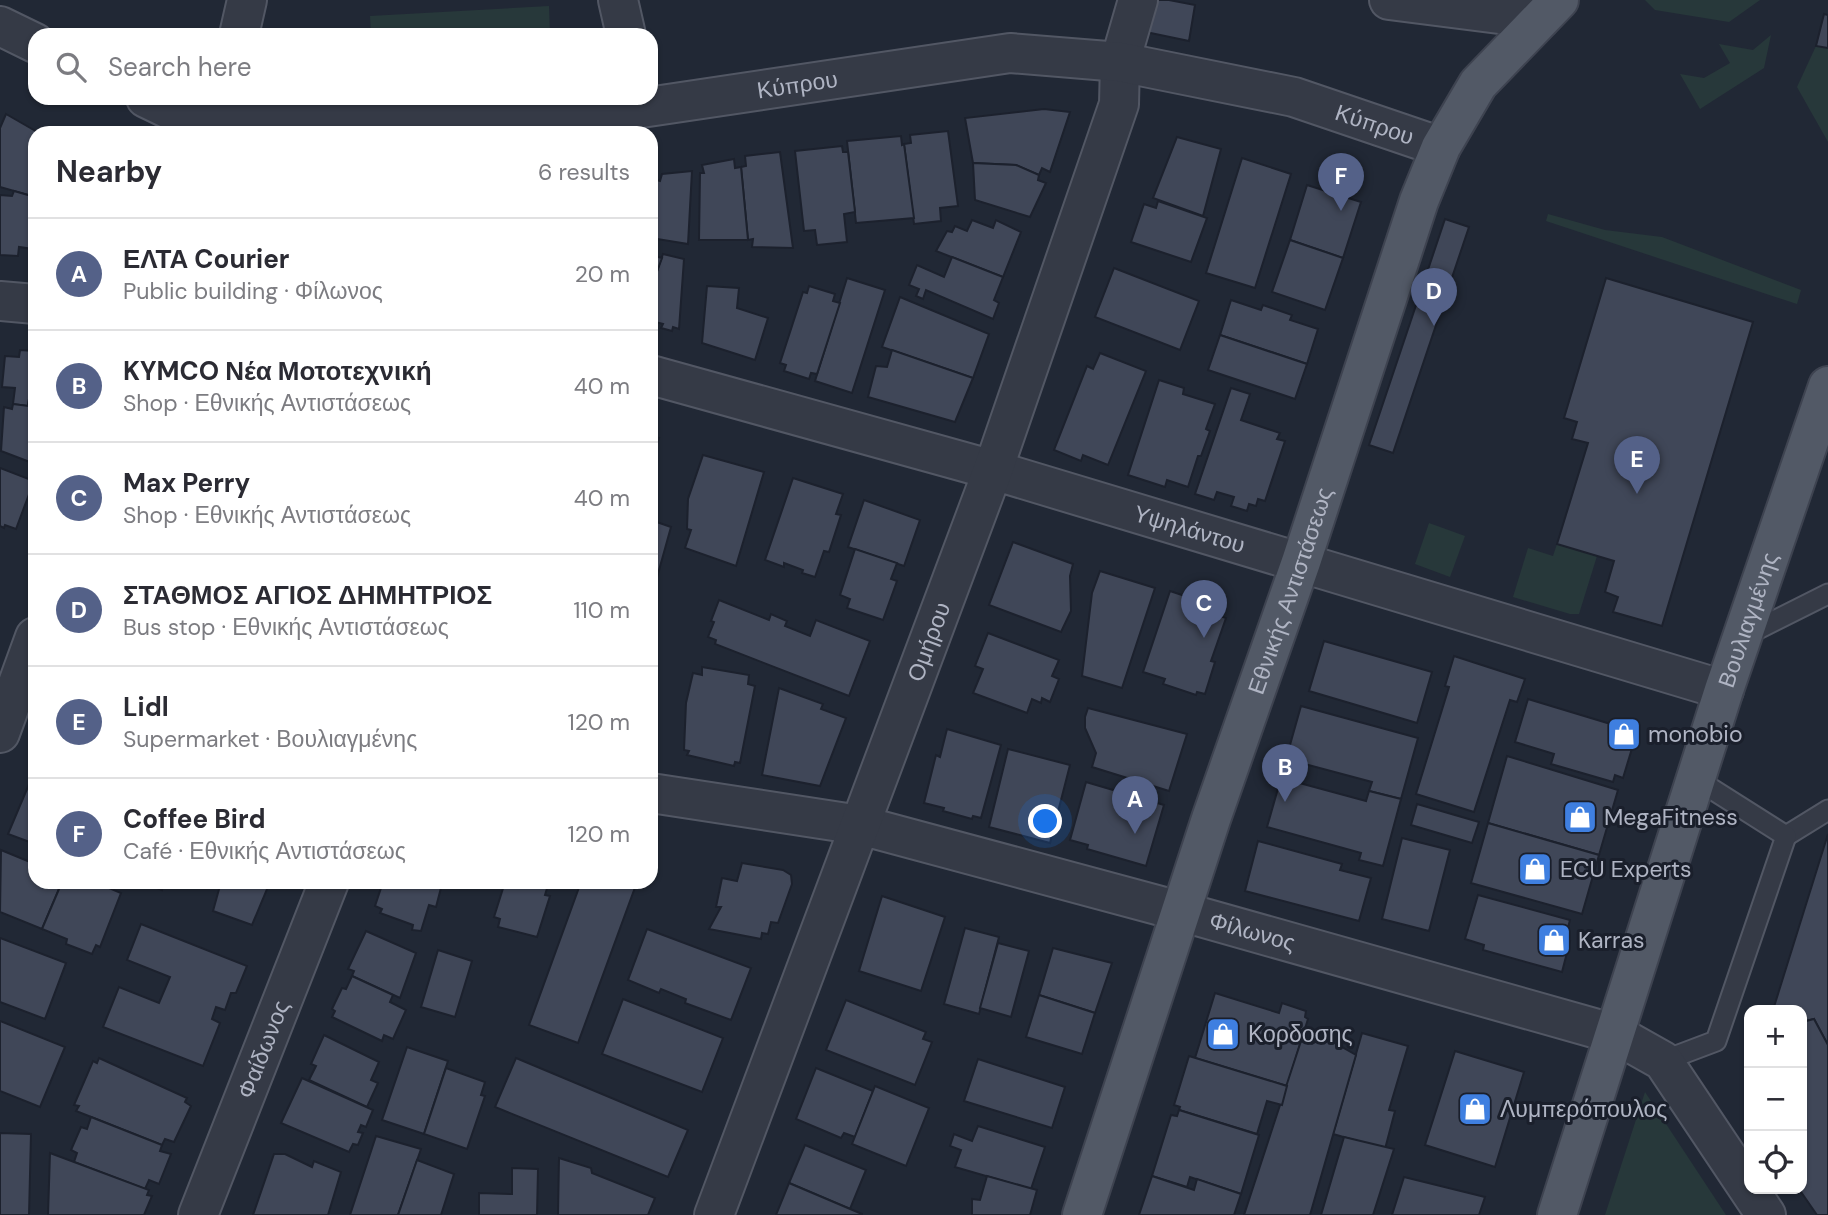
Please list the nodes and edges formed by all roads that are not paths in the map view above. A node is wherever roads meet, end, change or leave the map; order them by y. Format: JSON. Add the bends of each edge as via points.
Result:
{"nodes":[{"id":1,"x":247,"y":0,"type":"edge"},
{"id":2,"x":618,"y":0,"type":"edge"},
{"id":3,"x":1138,"y":0,"type":"edge"},
{"id":4,"x":1389,"y":0,"type":"edge"},
{"id":5,"x":1550,"y":9,"type":"edge"},
{"id":6,"x":0,"y":26,"type":"edge"},
{"id":7,"x":241,"y":28,"type":"edge"},
{"id":8,"x":624,"y":28,"type":"edge"},
{"id":9,"x":28,"y":40,"type":"edge"},
{"id":10,"x":1120,"y":62,"type":"junction"},
{"id":11,"x":160,"y":105,"type":"edge"},
{"id":12,"x":619,"y":114,"type":"edge"},
{"id":13,"x":219,"y":118,"type":"edge"},
{"id":14,"x":1441,"y":147,"type":"junction"},
{"id":15,"x":0,"y":302,"type":"edge"},
{"id":16,"x":28,"y":304,"type":"edge"},
{"id":17,"x":658,"y":377,"type":"edge"},
{"id":18,"x":1828,"y":387,"type":"edge"},
{"id":19,"x":993,"y":471,"type":"junction"},
{"id":20,"x":1301,"y":562,"type":"junction"},
{"id":21,"x":1828,"y":594,"type":"edge"},
{"id":22,"x":1743,"y":636,"type":"junction"},
{"id":23,"x":28,"y":661,"type":"edge"},
{"id":24,"x":1724,"y":690,"type":"junction"},
{"id":25,"x":10,"y":721,"type":"edge"},
{"id":26,"x":1696,"y":779,"type":"junction"},
{"id":27,"x":658,"y":794,"type":"edge"},
{"id":28,"x":1828,"y":810,"type":"edge"},
{"id":29,"x":860,"y":825,"type":"junction"},
{"id":30,"x":1786,"y":836,"type":"junction"},
{"id":31,"x":325,"y":889,"type":"edge"},
{"id":32,"x":1183,"y":912,"type":"junction"},
{"id":33,"x":1615,"y":1034,"type":"junction"},
{"id":34,"x":1662,"y":1061,"type":"junction"},
{"id":35,"x":198,"y":1215,"type":"edge"},
{"id":36,"x":714,"y":1215,"type":"edge"},
{"id":37,"x":1082,"y":1215,"type":"edge"},
{"id":38,"x":1558,"y":1215,"type":"edge"},
{"id":39,"x":1766,"y":1215,"type":"edge"}],
"edges":[{"from":1,"to":7,"type":"street"},
{"from":2,"to":8,"type":"street"},
{"from":3,"to":10,"type":"street","name":"Ομήρου"},
{"from":4,"to":5,"type":"street"},
{"from":5,"to":14,"type":"main road","name":"Εθνικής Αντιστάσεως","via":[[1478,84]]},
{"from":6,"to":9,"type":"street"},
{"from":10,"to":12,"type":"street","name":"Κύπρου","via":[[1010,53]]},
{"from":10,"to":14,"type":"street","name":"Κύπρου","via":[[1294,97]]},
{"from":10,"to":19,"type":"street","name":"Ομήρου","via":[[1119,104]]},
{"from":11,"to":13,"type":"street","name":"Κύπρου","via":[[175,112]]},
{"from":12,"to":13,"type":"street","name":"Κύπρου"},
{"from":14,"to":20,"type":"main road","name":"Εθνικής Αντιστάσεως","via":[[1419,201]]},
{"from":15,"to":16,"type":"street"},
{"from":17,"to":19,"type":"street","name":"Υψηλάντου"},
{"from":18,"to":22,"type":"main road","name":"Βουλιαγμένης"},
{"from":19,"to":20,"type":"street","name":"Υψηλάντου"},
{"from":19,"to":29,"type":"street","name":"Ομήρου"},
{"from":20,"to":24,"type":"street","name":"Υψηλάντου"},
{"from":20,"to":32,"type":"main road","name":"Εθνικής Αντιστάσεως"},
{"from":21,"to":22,"type":"lane"},
{"from":22,"to":24,"type":"main road","name":"Βουλιαγμένης"},
{"from":23,"to":25,"type":"street"},
{"from":24,"to":26,"type":"main road","name":"Βουλιαγμένης"},
{"from":26,"to":30,"type":"lane"},
{"from":26,"to":33,"type":"main road","name":"Βουλιαγμένης"},
{"from":27,"to":29,"type":"street","name":"Φίλωνος"},
{"from":28,"to":30,"type":"lane"},
{"from":29,"to":32,"type":"street","name":"Φίλωνος"},
{"from":29,"to":36,"type":"street","name":"Ομήρου"},
{"from":30,"to":34,"type":"lane","via":[[1716,1041]]},
{"from":31,"to":35,"type":"street","name":"Φαίδωνος"},
{"from":32,"to":33,"type":"street","name":"Φίλωνος"},
{"from":32,"to":37,"type":"main road","name":"Εθνικής Αντιστάσεως"},
{"from":33,"to":34,"type":"street","name":"Φίλωνος"},
{"from":33,"to":38,"type":"main road","name":"Βουλιαγμένης"},
{"from":34,"to":39,"type":"street","name":"Φίλωνος"}]}
